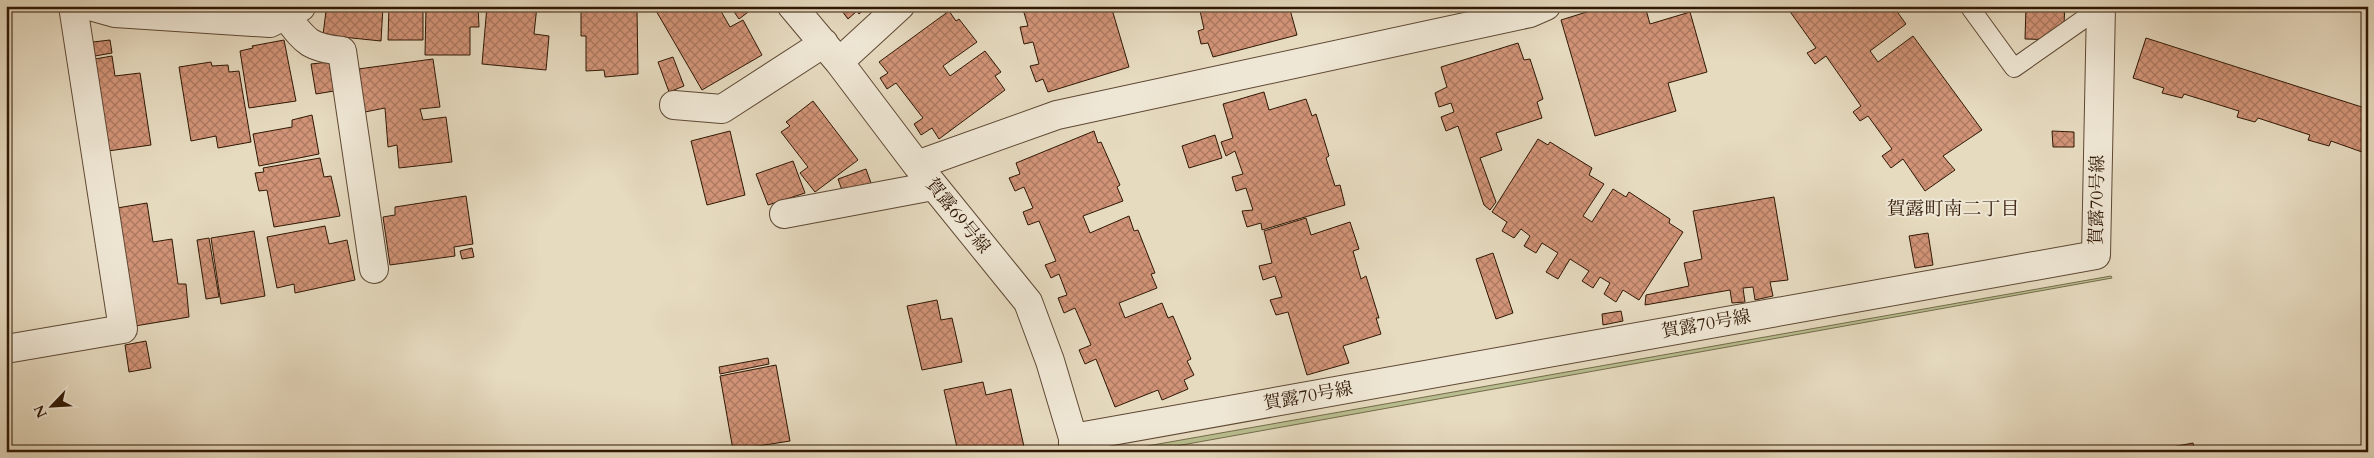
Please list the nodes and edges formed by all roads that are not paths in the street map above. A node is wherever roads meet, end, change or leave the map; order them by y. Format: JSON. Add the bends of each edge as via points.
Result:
{"nodes":[{"id":1,"x":73,"y":6,"type":"edge"},
{"id":2,"x":90,"y":6,"type":"edge"},
{"id":3,"x":792,"y":6,"type":"edge"},
{"id":4,"x":900,"y":6,"type":"edge"},
{"id":5,"x":1546,"y":6,"type":"edge"},
{"id":6,"x":1968,"y":6,"type":"edge"},
{"id":7,"x":2101,"y":6,"type":"edge"},
{"id":8,"x":293,"y":11,"type":"edge"},
{"id":9,"x":832,"y":52,"type":"junction"},
{"id":10,"x":674,"y":105,"type":"dead end"},
{"id":11,"x":925,"y":176,"type":"junction"},
{"id":12,"x":784,"y":214,"type":"dead end"},
{"id":13,"x":374,"y":269,"type":"dead end"},
{"id":14,"x":6,"y":349,"type":"edge"},
{"id":15,"x":1073,"y":445,"type":"edge"}],
"edges":[{"from":1,"to":14,"type":"street","via":[[123,329]]},
{"from":2,"to":8,"type":"street","via":[[114,13],[270,23]]},
{"from":3,"to":9,"type":"street","name":"賀露69号線"},
{"from":4,"to":9,"type":"street"},
{"from":5,"to":11,"type":"street","via":[[1530,13],[1057,115]]},
{"from":6,"to":7,"type":"lane","via":[[2014,68]]},
{"from":7,"to":15,"type":"street","name":"賀露70号線","via":[[2096,255]]},
{"from":8,"to":13,"type":"street","via":[[298,32],[316,48],[342,51]]},
{"from":9,"to":10,"type":"street","via":[[722,109]]},
{"from":9,"to":11,"type":"street","name":"賀露69号線"},
{"from":11,"to":12,"type":"street"},
{"from":11,"to":15,"type":"street","name":"賀露69号線","via":[[1028,302],[1050,361]]}]}
